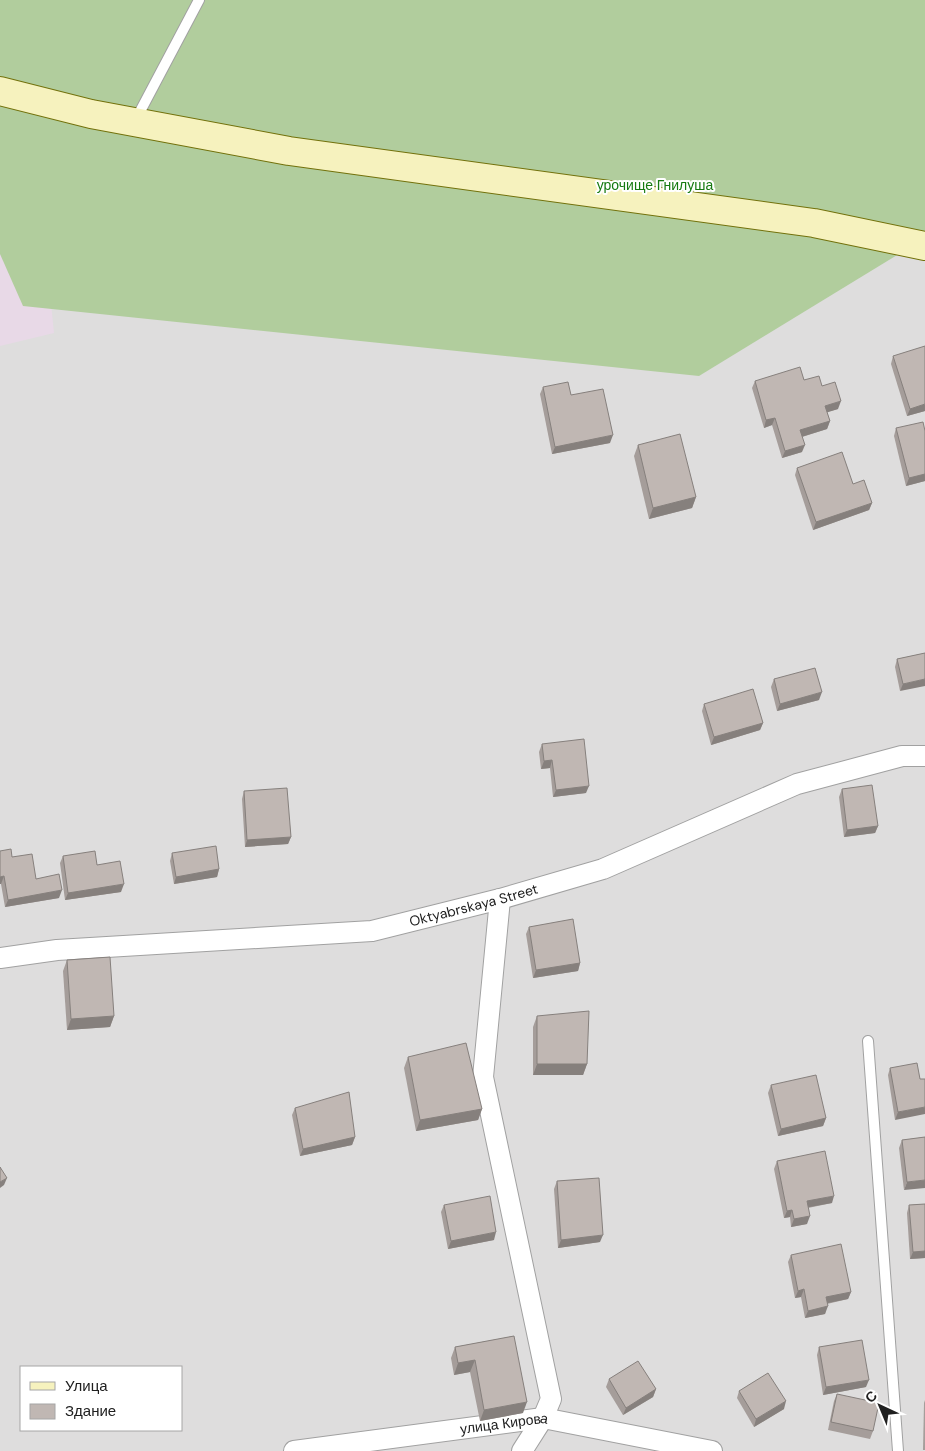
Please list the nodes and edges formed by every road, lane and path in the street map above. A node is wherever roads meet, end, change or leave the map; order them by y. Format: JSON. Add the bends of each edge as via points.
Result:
{"nodes":[{"id":1,"x":199,"y":0,"type":"edge"},
{"id":2,"x":0,"y":91,"type":"edge"},
{"id":3,"x":135,"y":122,"type":"junction"},
{"id":4,"x":925,"y":246,"type":"edge"},
{"id":5,"x":925,"y":756,"type":"edge"},
{"id":6,"x":500,"y":899,"type":"junction"},
{"id":7,"x":0,"y":958,"type":"edge"},
{"id":8,"x":868,"y":1041,"type":"dead end"},
{"id":9,"x":543,"y":1418,"type":"junction"},
{"id":10,"x":294,"y":1451,"type":"edge"},
{"id":11,"x":522,"y":1451,"type":"edge"},
{"id":12,"x":712,"y":1451,"type":"edge"},
{"id":13,"x":898,"y":1451,"type":"edge"}],
"edges":[{"from":1,"to":3,"type":"lane"},
{"from":2,"to":3,"type":"street"},
{"from":3,"to":4,"type":"street","via":[[289,150],[814,223]]},
{"from":5,"to":6,"type":"street","name":"Oktyabrskaya Street","via":[[902,756],[797,784],[603,869]]},
{"from":6,"to":7,"type":"street","name":"Oktyabrskaya Street","via":[[372,931],[57,950]]},
{"from":6,"to":9,"type":"street","via":[[483,1077],[551,1399]]},
{"from":8,"to":13,"type":"lane"},
{"from":9,"to":10,"type":"street","name":"улица Кирова"},
{"from":9,"to":11,"type":"street"},
{"from":9,"to":12,"type":"street","name":"улица Кирова"}]}
